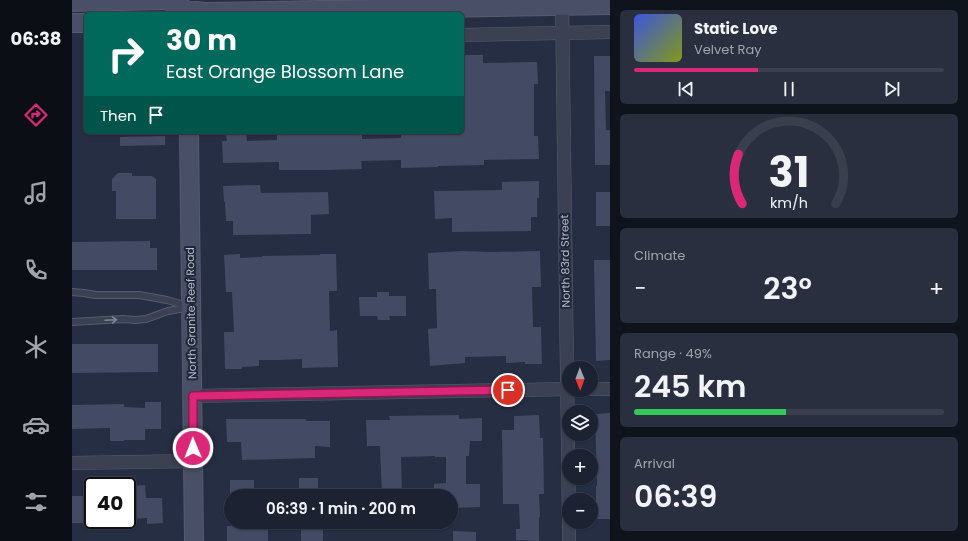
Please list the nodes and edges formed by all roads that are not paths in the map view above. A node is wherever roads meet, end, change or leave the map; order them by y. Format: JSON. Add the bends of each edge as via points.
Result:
{"nodes":[{"id":1,"x":114,"y":0,"type":"edge"},
{"id":2,"x":72,"y":2,"type":"edge"},
{"id":3,"x":562,"y":3,"type":"edge"},
{"id":4,"x":610,"y":5,"type":"edge"},
{"id":5,"x":185,"y":9,"type":"edge"},
{"id":6,"x":72,"y":23,"type":"edge"},
{"id":7,"x":84,"y":23,"type":"edge"},
{"id":8,"x":610,"y":32,"type":"edge"},
{"id":9,"x":562,"y":33,"type":"junction"},
{"id":10,"x":464,"y":35,"type":"edge"},
{"id":11,"x":189,"y":134,"type":"edge"},
{"id":12,"x":72,"y":292,"type":"edge"},
{"id":13,"x":191,"y":307,"type":"junction"},
{"id":14,"x":72,"y":322,"type":"edge"},
{"id":15,"x":568,"y":361,"type":"edge"},
{"id":16,"x":562,"y":389,"type":"edge"},
{"id":17,"x":598,"y":389,"type":"edge"},
{"id":18,"x":610,"y":389,"type":"edge"},
{"id":19,"x":193,"y":396,"type":"junction"},
{"id":20,"x":568,"y":397,"type":"edge"},
{"id":21,"x":193,"y":461,"type":"junction"},
{"id":22,"x":72,"y":463,"type":"edge"},
{"id":23,"x":569,"y":493,"type":"edge"},
{"id":24,"x":569,"y":529,"type":"edge"},
{"id":25,"x":194,"y":541,"type":"edge"},
{"id":26,"x":569,"y":541,"type":"edge"}],
"edges":[{"from":1,"to":2,"type":"main road"},
{"from":1,"to":5,"type":"main road","via":[[167,0]]},
{"from":3,"to":4,"type":"main road"},
{"from":3,"to":5,"type":"main road","via":[[206,12]]},
{"from":3,"to":9,"type":"street","name":"North 83rd Street"},
{"from":6,"to":7,"type":"main road"},
{"from":8,"to":9,"type":"street"},
{"from":9,"to":10,"type":"street"},
{"from":9,"to":15,"type":"street","name":"North 83rd Street"},
{"from":11,"to":13,"type":"main road","name":"North Granite Reef Road"},
{"from":12,"to":13,"type":"lane","via":[[139,295]]},
{"from":14,"to":13,"type":"lane","one_way":true,"via":[[141,319]]},
{"from":13,"to":19,"type":"main road","name":"North Granite Reef Road"},
{"from":16,"to":19,"type":"street"},
{"from":17,"to":18,"type":"street"},
{"from":19,"to":21,"type":"main road","name":"North Granite Reef Road"},
{"from":20,"to":23,"type":"street","name":"North 83rd Street"},
{"from":21,"to":22,"type":"street"},
{"from":21,"to":25,"type":"main road","name":"North Granite Reef Road"},
{"from":24,"to":26,"type":"street","name":"North 83rd Street"}]}
